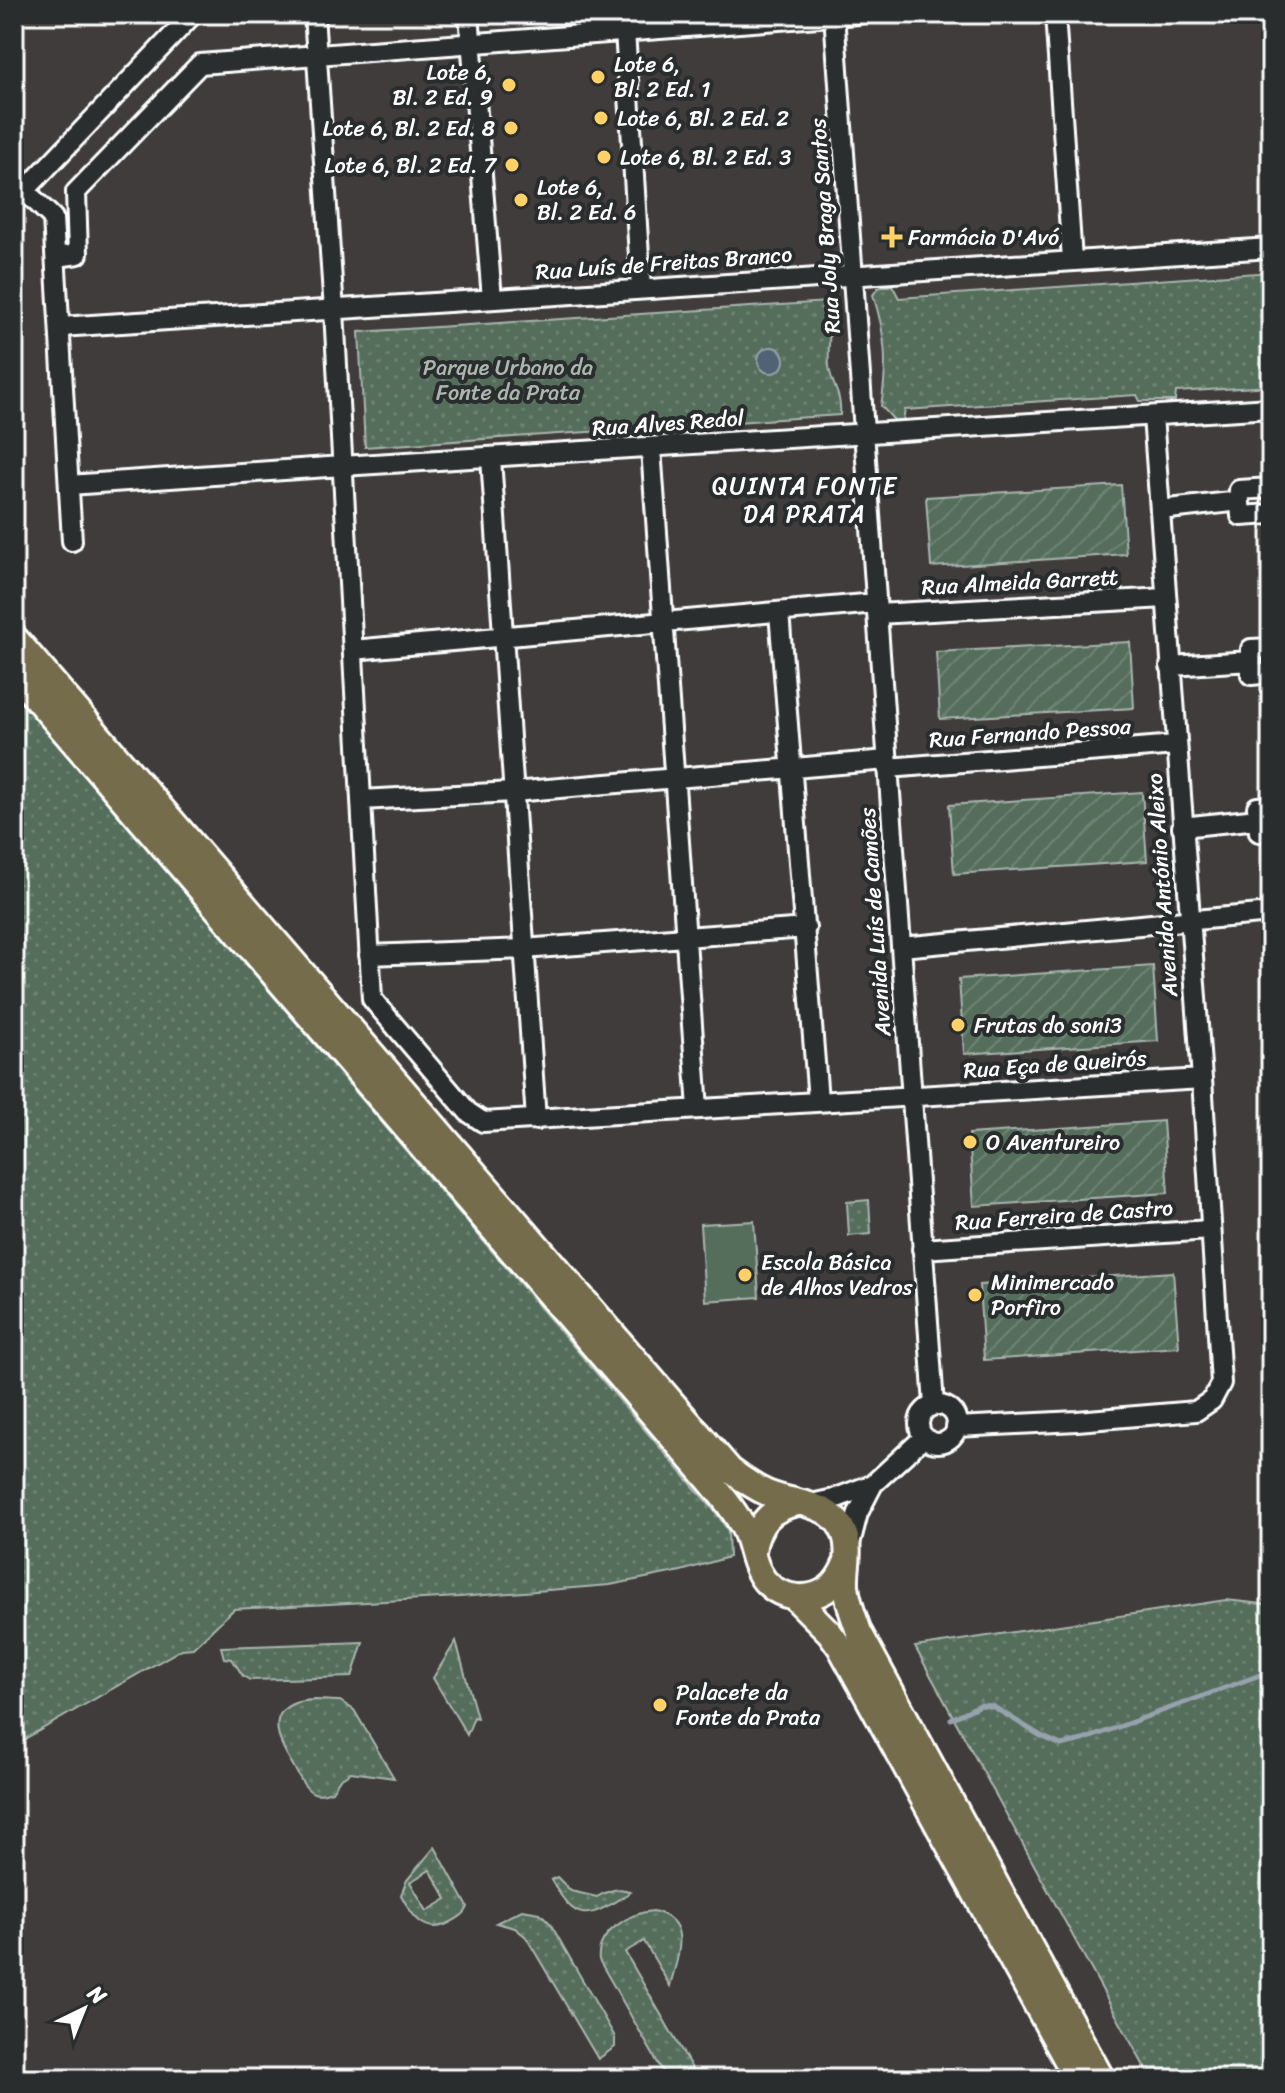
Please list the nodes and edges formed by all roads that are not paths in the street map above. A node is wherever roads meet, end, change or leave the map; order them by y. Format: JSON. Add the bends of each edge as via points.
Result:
{"nodes":[{"id":1,"x":193,"y":14,"type":"edge"},
{"id":2,"x":314,"y":14,"type":"edge"},
{"id":3,"x":469,"y":14,"type":"edge"},
{"id":4,"x":858,"y":14,"type":"edge"},
{"id":5,"x":1055,"y":14,"type":"edge"},
{"id":6,"x":834,"y":15,"type":"edge"},
{"id":7,"x":624,"y":23,"type":"edge"},
{"id":8,"x":472,"y":44,"type":"junction"},
{"id":9,"x":319,"y":55,"type":"junction"},
{"id":10,"x":20,"y":197,"type":"edge"},
{"id":11,"x":1271,"y":248,"type":"edge"},
{"id":12,"x":57,"y":257,"type":"junction"},
{"id":13,"x":1072,"y":260,"type":"junction"},
{"id":14,"x":852,"y":274,"type":"junction"},
{"id":15,"x":641,"y":289,"type":"junction"},
{"id":16,"x":492,"y":299,"type":"junction"},
{"id":17,"x":334,"y":311,"type":"junction"},
{"id":18,"x":60,"y":327,"type":"junction"},
{"id":19,"x":1271,"y":408,"type":"edge"},
{"id":20,"x":1153,"y":416,"type":"junction"},
{"id":21,"x":864,"y":435,"type":"junction"},
{"id":22,"x":651,"y":448,"type":"junction"},
{"id":23,"x":491,"y":458,"type":"junction"},
{"id":24,"x":342,"y":466,"type":"junction"},
{"id":25,"x":69,"y":485,"type":"junction"},
{"id":26,"x":1271,"y":488,"type":"edge"},
{"id":27,"x":1240,"y":501,"type":"junction"},
{"id":28,"x":1160,"y":510,"type":"junction"},
{"id":29,"x":1271,"y":514,"type":"edge"},
{"id":30,"x":72,"y":541,"type":"dead end"},
{"id":31,"x":1166,"y":598,"type":"junction"},
{"id":32,"x":876,"y":608,"type":"junction"},
{"id":33,"x":779,"y":612,"type":"junction"},
{"id":34,"x":662,"y":622,"type":"junction"},
{"id":35,"x":14,"y":637,"type":"edge"},
{"id":36,"x":503,"y":638,"type":"junction"},
{"id":37,"x":1271,"y":648,"type":"edge"},
{"id":38,"x":353,"y":650,"type":"junction"},
{"id":39,"x":1251,"y":661,"type":"junction"},
{"id":40,"x":1170,"y":666,"type":"junction"},
{"id":41,"x":14,"y":673,"type":"edge"},
{"id":42,"x":1271,"y":673,"type":"edge"},
{"id":43,"x":1176,"y":745,"type":"junction"},
{"id":44,"x":888,"y":764,"type":"junction"},
{"id":45,"x":792,"y":770,"type":"junction"},
{"id":46,"x":673,"y":780,"type":"junction"},
{"id":47,"x":513,"y":792,"type":"junction"},
{"id":48,"x":361,"y":800,"type":"junction"},
{"id":49,"x":1267,"y":819,"type":"edge"},
{"id":50,"x":1182,"y":827,"type":"junction"},
{"id":51,"x":1271,"y":913,"type":"edge"},
{"id":52,"x":1188,"y":920,"type":"junction"},
{"id":53,"x":806,"y":928,"type":"junction"},
{"id":54,"x":687,"y":937,"type":"junction"},
{"id":55,"x":901,"y":947,"type":"junction"},
{"id":56,"x":523,"y":949,"type":"junction"},
{"id":57,"x":369,"y":955,"type":"junction"},
{"id":58,"x":1202,"y":1079,"type":"junction"},
{"id":59,"x":911,"y":1097,"type":"junction"},
{"id":60,"x":818,"y":1100,"type":"junction"},
{"id":61,"x":698,"y":1109,"type":"junction"},
{"id":62,"x":536,"y":1120,"type":"junction"},
{"id":63,"x":1210,"y":1230,"type":"junction"},
{"id":64,"x":922,"y":1249,"type":"junction"},
{"id":65,"x":934,"y":1405,"type":"junction"},
{"id":66,"x":956,"y":1427,"type":"junction"},
{"id":67,"x":924,"y":1437,"type":"junction"},
{"id":68,"x":873,"y":1484,"type":"junction"},
{"id":69,"x":805,"y":1504,"type":"junction"},
{"id":70,"x":753,"y":1551,"type":"junction"},
{"id":71,"x":847,"y":1558,"type":"junction"},
{"id":72,"x":794,"y":1597,"type":"junction"},
{"id":73,"x":1077,"y":2079,"type":"edge"},
{"id":74,"x":1102,"y":2079,"type":"edge"}],
"edges":[{"from":1,"to":10,"type":"street"},
{"from":2,"to":9,"type":"street","name":"Rua Eça de Queirós"},
{"from":3,"to":8,"type":"street"},
{"from":4,"to":6,"type":"street"},
{"from":5,"to":13,"type":"street"},
{"from":6,"to":7,"type":"street"},
{"from":6,"to":14,"type":"street","name":"Rua Joly Braga Santos"},
{"from":7,"to":8,"type":"street"},
{"from":7,"to":15,"type":"street"},
{"from":8,"to":9,"type":"street"},
{"from":8,"to":16,"type":"street"},
{"from":9,"to":12,"type":"street","via":[[200,64],[76,192],[78,254]]},
{"from":9,"to":17,"type":"street","name":"Rua Eça de Queirós"},
{"from":10,"to":12,"type":"street","via":[[53,218]]},
{"from":11,"to":13,"type":"street","name":"Rua Luís de Freitas Branco"},
{"from":12,"to":18,"type":"street"},
{"from":13,"to":14,"type":"street","name":"Rua Luís de Freitas Branco"},
{"from":14,"to":15,"type":"street","name":"Rua Luís de Freitas Branco"},
{"from":14,"to":21,"type":"street","name":"Rua Joly Braga Santos"},
{"from":15,"to":16,"type":"street","name":"Rua Luís de Freitas Branco"},
{"from":16,"to":17,"type":"street","name":"Rua Luís de Freitas Branco"},
{"from":17,"to":18,"type":"street","name":"Rua Luís de Freitas Branco"},
{"from":17,"to":24,"type":"street","name":"Rua Eça de Queirós"},
{"from":18,"to":25,"type":"street"},
{"from":19,"to":20,"type":"street","name":"Rua Alves Redol"},
{"from":20,"to":21,"type":"street","name":"Rua Alves Redol"},
{"from":20,"to":28,"type":"street","name":"Avenida António Aleixo"},
{"from":21,"to":22,"type":"street","name":"Rua Alves Redol"},
{"from":21,"to":32,"type":"street","name":"Avenida Luís de Camões"},
{"from":22,"to":23,"type":"street","name":"Rua Alves Redol"},
{"from":22,"to":34,"type":"street"},
{"from":23,"to":24,"type":"street","name":"Rua Alves Redol"},
{"from":23,"to":36,"type":"street"},
{"from":24,"to":25,"type":"street","name":"Rua Alves Redol"},
{"from":24,"to":38,"type":"street","name":"Rua Eça de Queirós"},
{"from":25,"to":30,"type":"street"},
{"from":26,"to":27,"type":"street","via":[[1239,490]]},
{"from":27,"to":28,"type":"street"},
{"from":27,"to":29,"type":"street","via":[[1241,516]]},
{"from":28,"to":31,"type":"street","name":"Avenida António Aleixo"},
{"from":31,"to":32,"type":"street","name":"Rua Almeida Garrett"},
{"from":31,"to":40,"type":"street","name":"Avenida António Aleixo"},
{"from":32,"to":33,"type":"street","name":"Rua Almeida Garrett"},
{"from":32,"to":44,"type":"street","name":"Avenida Luís de Camões"},
{"from":33,"to":34,"type":"street","name":"Rua Almeida Garrett"},
{"from":33,"to":45,"type":"street"},
{"from":34,"to":36,"type":"street","name":"Rua Almeida Garrett"},
{"from":34,"to":46,"type":"street"},
{"from":35,"to":69,"type":"main road","via":[[730,1470],[768,1493]]},
{"from":36,"to":38,"type":"street","name":"Rua Almeida Garrett"},
{"from":36,"to":47,"type":"street"},
{"from":37,"to":39,"type":"street","via":[[1251,649]]},
{"from":38,"to":48,"type":"street","name":"Rua Eça de Queirós"},
{"from":39,"to":40,"type":"street"},
{"from":39,"to":42,"type":"street","via":[[1251,675]]},
{"from":40,"to":43,"type":"street","name":"Avenida António Aleixo"},
{"from":41,"to":70,"type":"main road","via":[[696,1465],[743,1526]]},
{"from":43,"to":44,"type":"street","name":"Rua Fernando Pessoa"},
{"from":43,"to":50,"type":"street","name":"Avenida António Aleixo"},
{"from":44,"to":45,"type":"street","name":"Rua Fernando Pessoa"},
{"from":44,"to":55,"type":"street","name":"Avenida Luís de Camões"},
{"from":45,"to":46,"type":"street","name":"Rua Fernando Pessoa"},
{"from":45,"to":53,"type":"street"},
{"from":46,"to":47,"type":"street","name":"Rua Fernando Pessoa"},
{"from":46,"to":54,"type":"street"},
{"from":47,"to":48,"type":"street","name":"Rua Fernando Pessoa"},
{"from":47,"to":56,"type":"street"},
{"from":48,"to":57,"type":"street","name":"Rua Eça de Queirós"},
{"from":49,"to":50,"type":"street"},
{"from":50,"to":52,"type":"street","name":"Avenida António Aleixo"},
{"from":51,"to":52,"type":"street"},
{"from":52,"to":55,"type":"street"},
{"from":52,"to":58,"type":"street","name":"Avenida António Aleixo"},
{"from":53,"to":54,"type":"street"},
{"from":53,"to":60,"type":"street"},
{"from":54,"to":56,"type":"street"},
{"from":54,"to":61,"type":"street"},
{"from":55,"to":59,"type":"street","name":"Avenida Luís de Camões"},
{"from":56,"to":57,"type":"street"},
{"from":56,"to":62,"type":"street"},
{"from":57,"to":62,"type":"street","name":"Rua Eça de Queirós","via":[[372,999],[468,1112],[483,1122]]},
{"from":58,"to":59,"type":"street","name":"Rua Eça de Queirós"},
{"from":58,"to":63,"type":"street","name":"Avenida António Aleixo"},
{"from":59,"to":60,"type":"street","name":"Rua Eça de Queirós"},
{"from":59,"to":64,"type":"street","name":"Avenida Luís de Camões"},
{"from":60,"to":61,"type":"street","name":"Rua Eça de Queirós"},
{"from":61,"to":62,"type":"street","name":"Rua Eça de Queirós"},
{"from":63,"to":64,"type":"street","name":"Rua Ferreira de Castro"},
{"from":63,"to":66,"type":"street","name":"Avenida António Aleixo","via":[[1221,1383],[1212,1400],[1196,1411]]},
{"from":64,"to":65,"type":"street","name":"Avenida Luís de Camões"},
{"from":65,"to":66,"type":"street","via":[[951,1410]]},
{"from":65,"to":67,"type":"street","via":[[921,1415]]},
{"from":66,"to":67,"type":"street","via":[[940,1443]]},
{"from":67,"to":68,"type":"street"},
{"from":68,"to":69,"type":"street"},
{"from":68,"to":71,"type":"street","via":[[858,1513]]},
{"from":69,"to":70,"type":"main road","via":[[771,1513],[761,1523]]},
{"from":69,"to":71,"type":"main road","via":[[838,1522],[846,1536]]},
{"from":70,"to":72,"type":"main road","via":[[759,1574],[770,1587]]},
{"from":71,"to":72,"type":"main road","via":[[827,1590]]},
{"from":71,"to":74,"type":"main road","via":[[849,1602],[859,1632]]},
{"from":72,"to":73,"type":"main road","via":[[840,1647]]}]}
